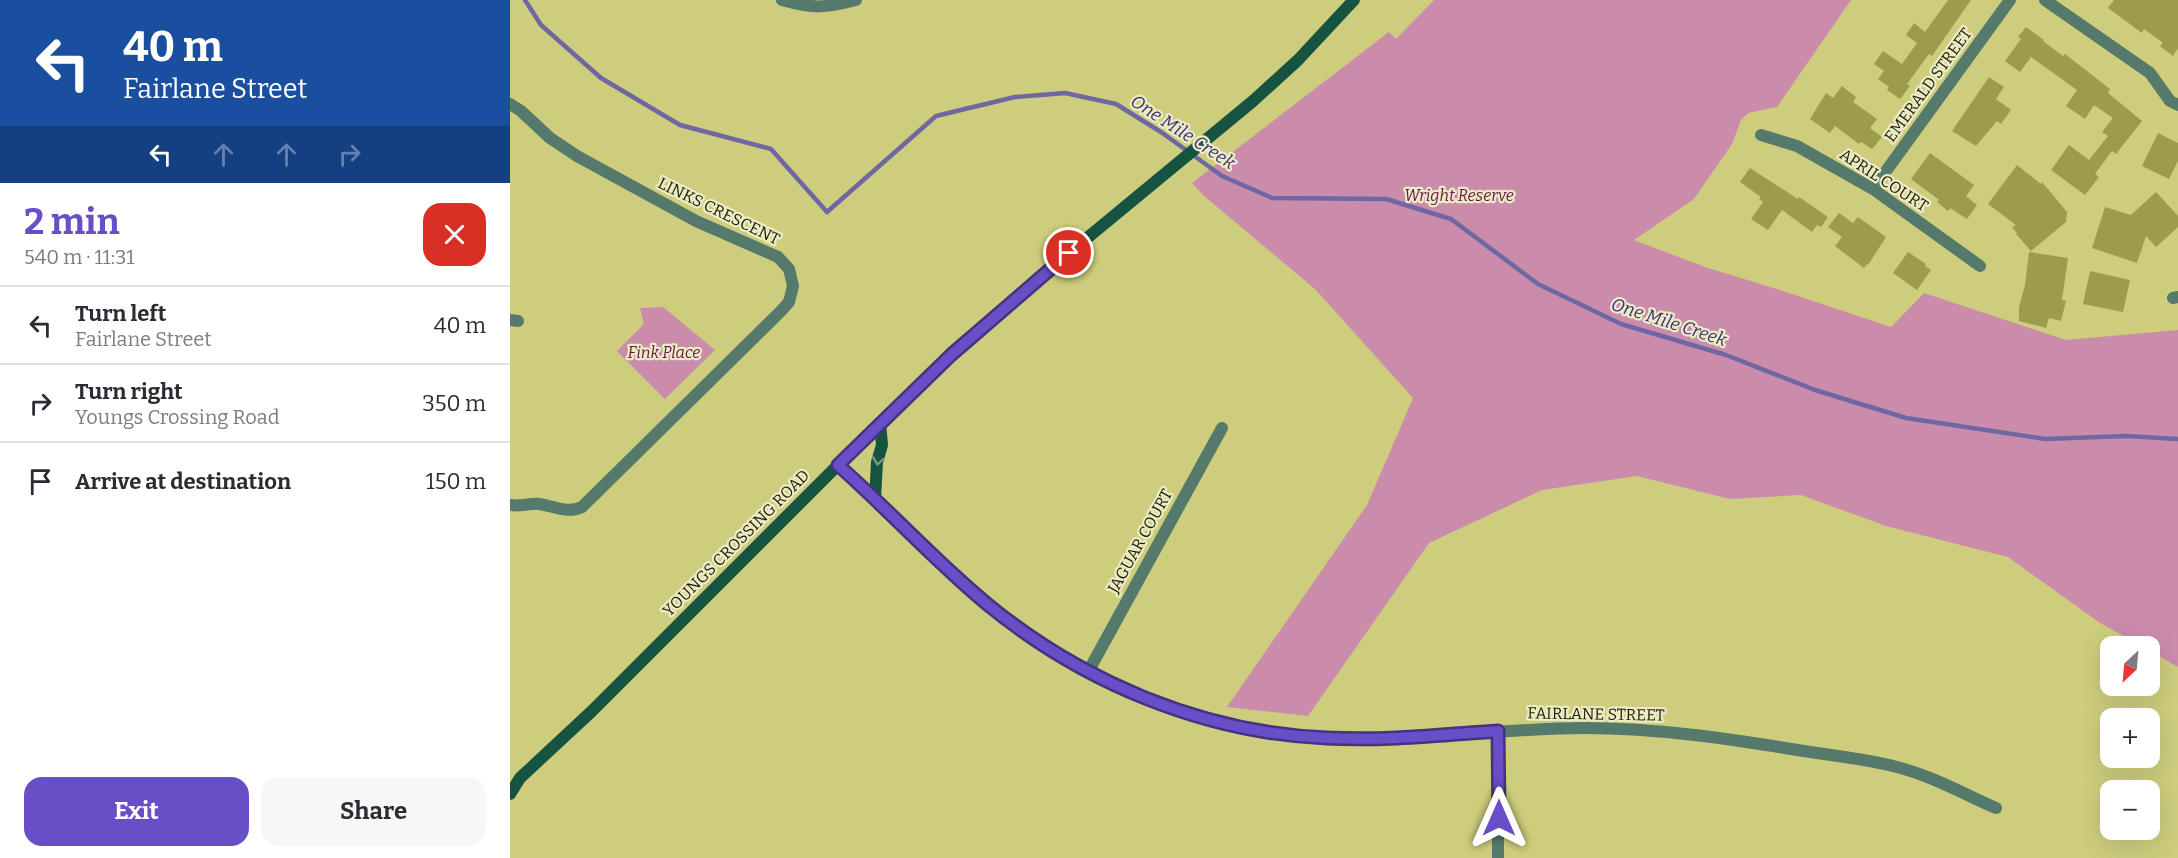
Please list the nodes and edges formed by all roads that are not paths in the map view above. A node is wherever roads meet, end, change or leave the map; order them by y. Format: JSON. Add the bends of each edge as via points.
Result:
{"nodes":[{"id":1,"x":782,"y":0,"type":"edge"},
{"id":2,"x":856,"y":0,"type":"edge"},
{"id":3,"x":1354,"y":0,"type":"edge"},
{"id":4,"x":2010,"y":0,"type":"edge"},
{"id":5,"x":2045,"y":0,"type":"edge"},
{"id":6,"x":510,"y":104,"type":"edge"},
{"id":7,"x":2178,"y":105,"type":"edge"},
{"id":8,"x":1761,"y":135,"type":"dead end"},
{"id":9,"x":1873,"y":189,"type":"junction"},
{"id":10,"x":1980,"y":267,"type":"dead end"},
{"id":11,"x":880,"y":423,"type":"junction"},
{"id":12,"x":1222,"y":428,"type":"dead end"},
{"id":13,"x":838,"y":465,"type":"junction"},
{"id":14,"x":874,"y":499,"type":"junction"},
{"id":15,"x":511,"y":509,"type":"edge"},
{"id":16,"x":1088,"y":672,"type":"junction"},
{"id":17,"x":1498,"y":731,"type":"junction"},
{"id":18,"x":515,"y":780,"type":"edge"},
{"id":19,"x":510,"y":794,"type":"edge"},
{"id":20,"x":1996,"y":808,"type":"dead end"},
{"id":21,"x":1498,"y":858,"type":"edge"}],
"edges":[{"from":1,"to":2,"type":"street","via":[[827,8]]},
{"from":3,"to":11,"type":"main road","name":"YOUNGS CROSSING ROAD","via":[[1253,101],[979,330]]},
{"from":4,"to":9,"type":"street","name":"EMERALD STREET"},
{"from":5,"to":7,"type":"street","via":[[2150,73],[2170,101]]},
{"from":6,"to":15,"type":"street","name":"LINKS CRESCENT","via":[[577,156],[696,221],[778,257],[789,269],[793,286],[789,302],[781,311],[587,503],[570,511],[538,504]]},
{"from":8,"to":9,"type":"street","name":"APRIL COURT","via":[[1797,146]]},
{"from":9,"to":10,"type":"street","name":"APRIL COURT"},
{"from":11,"to":13,"type":"main road","name":"YOUNGS CROSSING ROAD"},
{"from":11,"to":14,"type":"main road","one_way":true,"via":[[882,445]]},
{"from":12,"to":16,"type":"street","name":"JAGUAR COURT"},
{"from":13,"to":14,"type":"street","name":"FAIRLANE STREET"},
{"from":13,"to":18,"type":"main road","name":"YOUNGS CROSSING ROAD","via":[[592,711]]},
{"from":14,"to":16,"type":"street","name":"FAIRLANE STREET","via":[[987,604]]},
{"from":16,"to":17,"type":"street","name":"FAIRLANE STREET","via":[[1193,714],[1291,735],[1364,739]]},
{"from":17,"to":20,"type":"street","name":"FAIRLANE STREET","via":[[1652,730],[1739,740],[1897,767]]},
{"from":17,"to":21,"type":"street"},
{"from":18,"to":19,"type":"main road","name":"YOUNGS CROSSING ROAD"}]}
